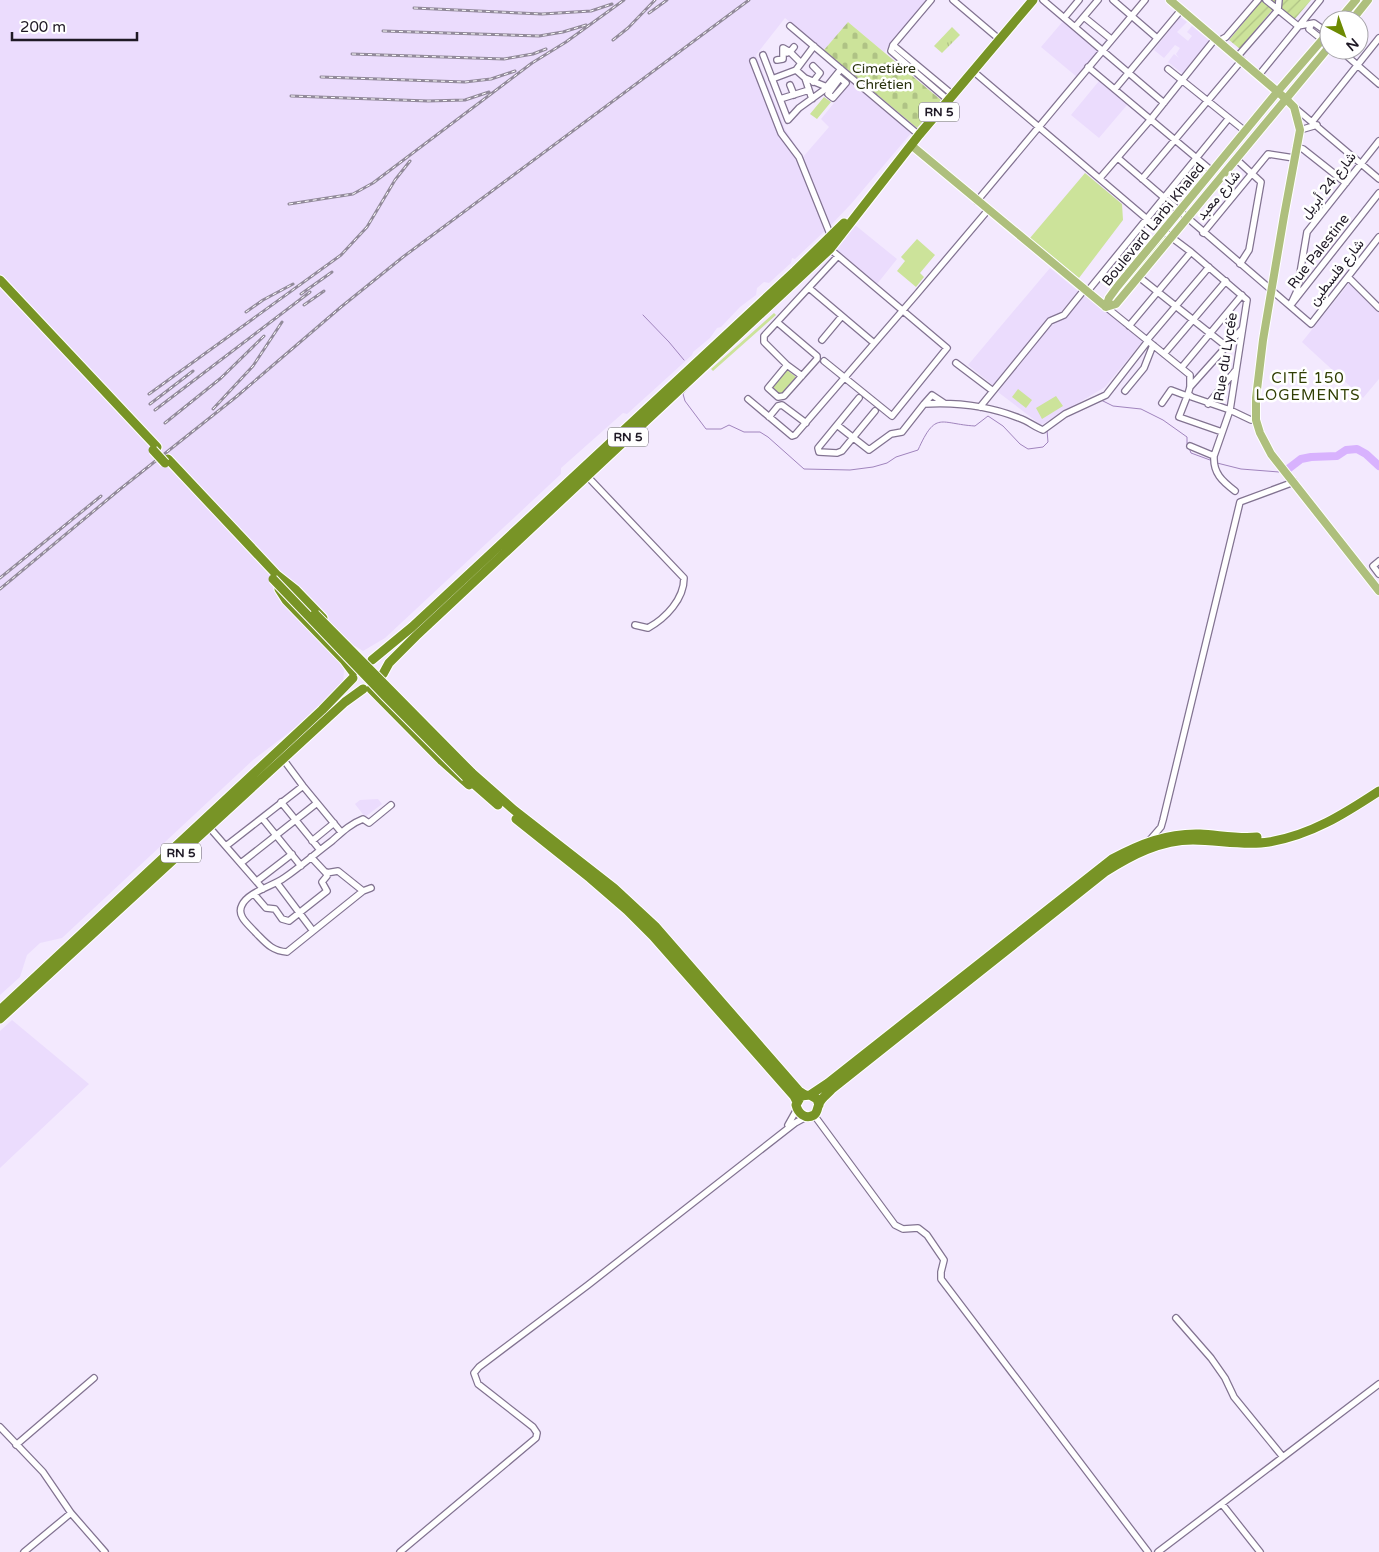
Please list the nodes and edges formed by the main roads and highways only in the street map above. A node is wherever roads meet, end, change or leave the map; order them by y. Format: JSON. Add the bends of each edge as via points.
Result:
{"nodes":[{"id":1,"x":1033,"y":0,"type":"edge"},
{"id":2,"x":1170,"y":0,"type":"edge"},
{"id":3,"x":1356,"y":0,"type":"edge"},
{"id":4,"x":1368,"y":0,"type":"edge"},
{"id":5,"x":1348,"y":10,"type":"edge"},
{"id":6,"x":1360,"y":10,"type":"edge"},
{"id":7,"x":1319,"y":45,"type":"edge"},
{"id":8,"x":1319,"y":59,"type":"edge"},
{"id":9,"x":1278,"y":91,"type":"junction"},
{"id":10,"x":1286,"y":99,"type":"junction"},
{"id":11,"x":911,"y":145,"type":"junction"},
{"id":12,"x":798,"y":274,"type":"junction"},
{"id":13,"x":0,"y":280,"type":"edge"},
{"id":14,"x":0,"y":287,"type":"edge"},
{"id":15,"x":1106,"y":307,"type":"junction"},
{"id":16,"x":155,"y":449,"type":"junction"},
{"id":17,"x":275,"y":577,"type":"junction"},
{"id":18,"x":1379,"y":591,"type":"edge"},
{"id":19,"x":369,"y":660,"type":"junction"},
{"id":20,"x":353,"y":675,"type":"junction"},
{"id":21,"x":383,"y":676,"type":"junction"},
{"id":22,"x":367,"y":689,"type":"junction"},
{"id":23,"x":1379,"y":784,"type":"edge"},
{"id":24,"x":1379,"y":791,"type":"edge"},
{"id":25,"x":500,"y":803,"type":"junction"},
{"id":26,"x":0,"y":1010,"type":"edge"},
{"id":27,"x":0,"y":1019,"type":"edge"},
{"id":28,"x":807,"y":1095,"type":"junction"},
{"id":29,"x":797,"y":1105,"type":"junction"},
{"id":30,"x":819,"y":1105,"type":"junction"}],
"edges":[{"from":1,"to":11,"type":"highway","number":"RN 5"},
{"from":2,"to":9,"type":"main road"},
{"from":3,"to":5,"type":"main road"},
{"from":4,"to":6,"type":"main road"},
{"from":7,"to":9,"type":"main road","name":"Boulevard Larbi Khaled"},
{"from":8,"to":10,"type":"main road","name":"Boulevard Larbi Khaled"},
{"from":9,"to":10,"type":"main road"},
{"from":9,"to":15,"type":"main road","name":"Boulevard Larbi Khaled","via":[[1109,298]]},
{"from":10,"to":15,"type":"main road","name":"Boulevard Larbi Khaled","via":[[1116,304]]},
{"from":10,"to":18,"type":"main road","via":[[1294,107],[1300,130],[1261,360],[1256,420],[1271,454]]},
{"from":11,"to":12,"type":"highway","number":"RN 5","via":[[832,242]]},
{"from":11,"to":15,"type":"main road"},
{"from":12,"to":19,"type":"highway","number":"RN 5","via":[[412,627]]},
{"from":12,"to":21,"type":"highway","number":"RN 5","via":[[416,636],[389,663]]},
{"from":13,"to":16,"type":"highway"},
{"from":14,"to":16,"type":"highway"},
{"from":16,"to":17,"type":"highway","bridge":true},
{"from":17,"to":19,"type":"highway","via":[[296,590]]},
{"from":17,"to":20,"type":"highway","via":[[286,600],[344,660]]},
{"from":17,"to":25,"type":"highway","bridge":true,"via":[[389,700]]},
{"from":19,"to":20,"type":"highway","via":[[359,662]]},
{"from":19,"to":21,"type":"highway","via":[[379,665]]},
{"from":20,"to":22,"type":"highway","via":[[356,685]]},
{"from":20,"to":26,"type":"highway","number":"RN 5","via":[[322,710]]},
{"from":21,"to":22,"type":"highway","via":[[378,685]]},
{"from":21,"to":25,"type":"highway"},
{"from":22,"to":25,"type":"highway","via":[[486,800]]},
{"from":22,"to":27,"type":"highway","number":"RN 5","via":[[345,702]]},
{"from":23,"to":28,"type":"highway","via":[[1321,820],[1291,832],[1251,838],[1186,834],[1164,837],[1112,859],[828,1083]]},
{"from":24,"to":30,"type":"highway","via":[[1328,824],[1293,837],[1246,844],[1178,841],[1122,861],[832,1089]]},
{"from":25,"to":28,"type":"highway","via":[[597,875],[655,926],[799,1091]]},
{"from":25,"to":29,"type":"highway","via":[[627,910],[653,936],[794,1096]]},
{"from":28,"to":29,"type":"highway"},
{"from":28,"to":30,"type":"highway","via":[[817,1099]]},
{"from":29,"to":30,"type":"highway","via":[[799,1112],[810,1116]]}]}
